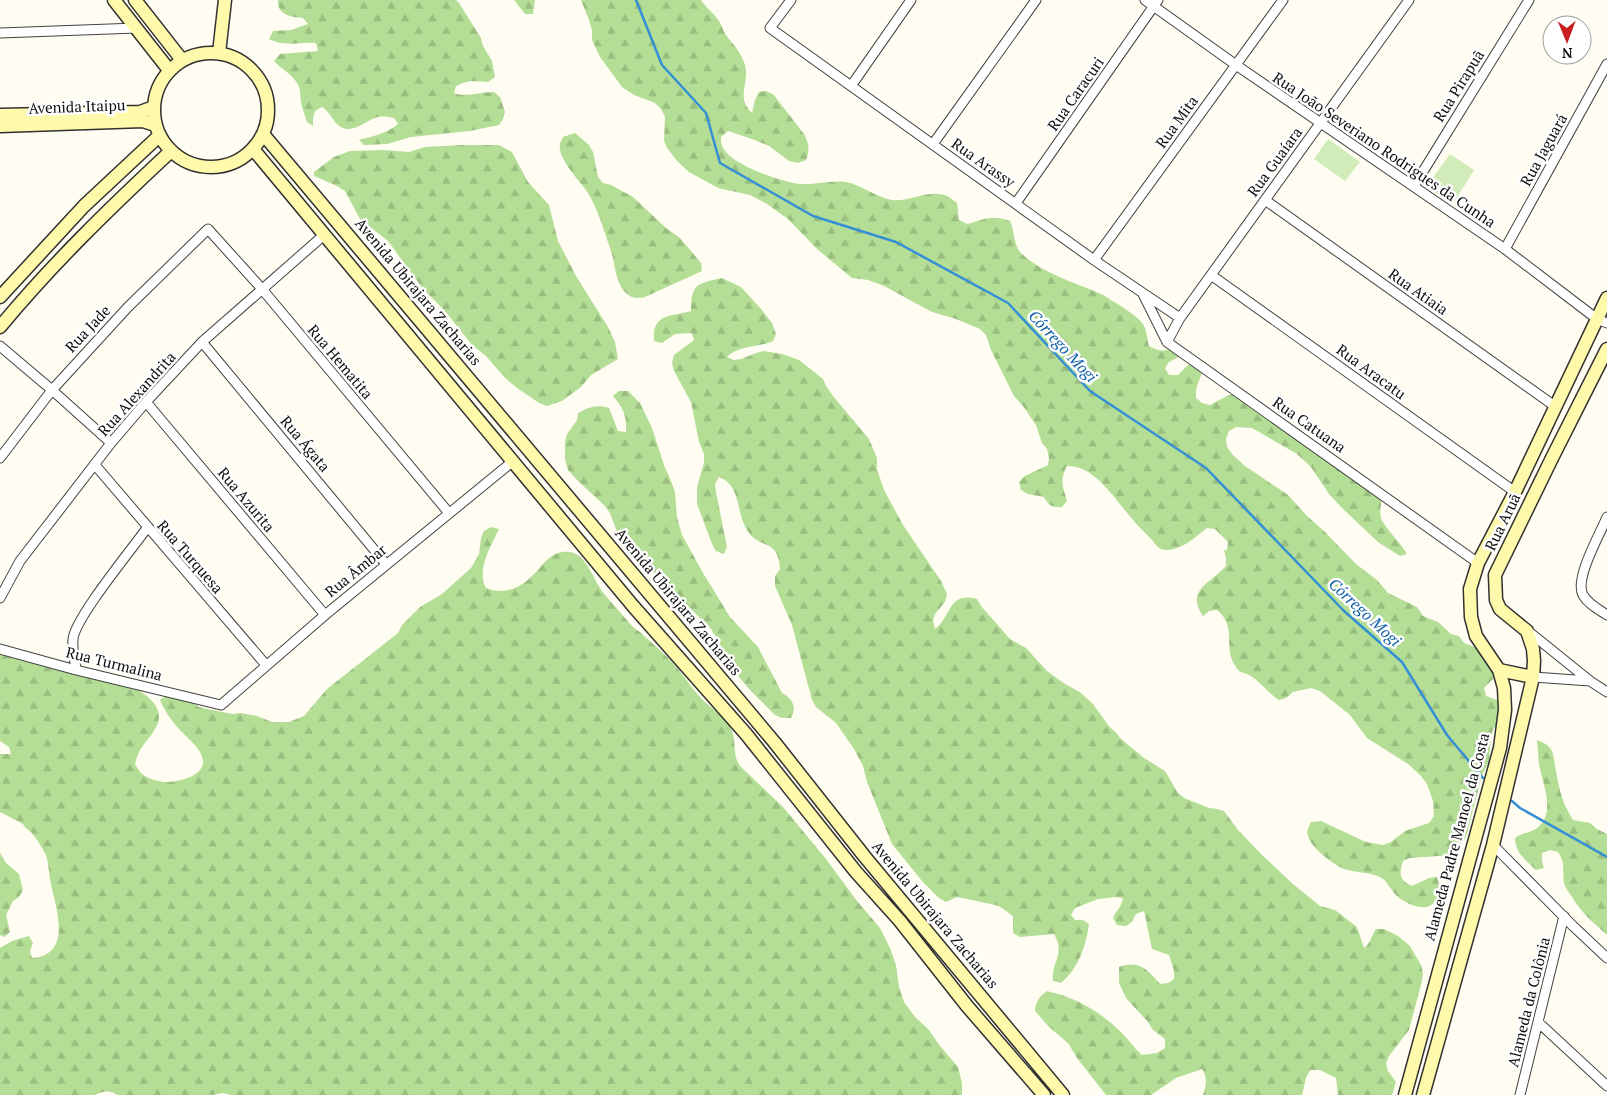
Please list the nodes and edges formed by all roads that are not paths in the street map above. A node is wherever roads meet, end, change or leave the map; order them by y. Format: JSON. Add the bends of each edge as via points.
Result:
{"nodes":[{"id":1,"x":114,"y":0,"type":"edge"},
{"id":2,"x":135,"y":0,"type":"edge"},
{"id":3,"x":224,"y":0,"type":"edge"},
{"id":4,"x":791,"y":0,"type":"edge"},
{"id":5,"x":911,"y":0,"type":"edge"},
{"id":6,"x":1036,"y":0,"type":"edge"},
{"id":7,"x":1145,"y":0,"type":"edge"},
{"id":8,"x":1283,"y":0,"type":"edge"},
{"id":9,"x":1409,"y":0,"type":"edge"},
{"id":10,"x":1529,"y":0,"type":"edge"},
{"id":11,"x":1156,"y":3,"type":"edge"},
{"id":12,"x":137,"y":28,"type":"junction"},
{"id":13,"x":0,"y":32,"type":"edge"},
{"id":14,"x":219,"y":53,"type":"junction"},
{"id":15,"x":182,"y":60,"type":"junction"},
{"id":16,"x":1607,"y":64,"type":"edge"},
{"id":17,"x":1236,"y":65,"type":"junction"},
{"id":18,"x":169,"y":70,"type":"junction"},
{"id":19,"x":851,"y":86,"type":"junction"},
{"id":20,"x":154,"y":107,"type":"junction"},
{"id":21,"x":0,"y":115,"type":"edge"},
{"id":22,"x":1321,"y":122,"type":"junction"},
{"id":23,"x":0,"y":126,"type":"edge"},
{"id":24,"x":158,"y":130,"type":"junction"},
{"id":25,"x":263,"y":134,"type":"junction"},
{"id":26,"x":933,"y":144,"type":"junction"},
{"id":27,"x":253,"y":149,"type":"junction"},
{"id":28,"x":171,"y":151,"type":"junction"},
{"id":29,"x":1414,"y":186,"type":"junction"},
{"id":30,"x":1265,"y":200,"type":"junction"},
{"id":31,"x":1016,"y":203,"type":"junction"},
{"id":32,"x":208,"y":229,"type":"joint"},
{"id":33,"x":324,"y":235,"type":"junction"},
{"id":34,"x":1505,"y":249,"type":"junction"},
{"id":35,"x":1094,"y":260,"type":"junction"},
{"id":36,"x":1211,"y":275,"type":"junction"},
{"id":37,"x":17,"y":278,"type":"junction"},
{"id":38,"x":262,"y":289,"type":"junction"},
{"id":39,"x":30,"y":291,"type":"junction"},
{"id":40,"x":1143,"y":294,"type":"junction"},
{"id":41,"x":0,"y":297,"type":"edge"},
{"id":42,"x":1607,"y":298,"type":"edge"},
{"id":43,"x":1180,"y":318,"type":"junction"},
{"id":44,"x":1602,"y":321,"type":"edge"},
{"id":45,"x":0,"y":328,"type":"edge"},
{"id":46,"x":202,"y":342,"type":"junction"},
{"id":47,"x":1167,"y":342,"type":"junction"},
{"id":48,"x":0,"y":346,"type":"edge"},
{"id":49,"x":1607,"y":349,"type":"edge"},
{"id":50,"x":52,"y":390,"type":"junction"},
{"id":51,"x":146,"y":402,"type":"junction"},
{"id":52,"x":1556,"y":407,"type":"junction"},
{"id":53,"x":111,"y":443,"type":"junction"},
{"id":54,"x":1535,"y":449,"type":"junction"},
{"id":55,"x":0,"y":458,"type":"edge"},
{"id":56,"x":1552,"y":458,"type":"junction"},
{"id":57,"x":512,"y":462,"type":"junction"},
{"id":58,"x":95,"y":465,"type":"junction"},
{"id":59,"x":1515,"y":492,"type":"junction"},
{"id":60,"x":449,"y":514,"type":"junction"},
{"id":61,"x":1607,"y":517,"type":"edge"},
{"id":62,"x":147,"y":528,"type":"junction"},
{"id":63,"x":1478,"y":563,"type":"junction"},
{"id":64,"x":386,"y":564,"type":"junction"},
{"id":65,"x":0,"y":598,"type":"edge"},
{"id":66,"x":325,"y":615,"type":"junction"},
{"id":67,"x":1607,"y":615,"type":"edge"},
{"id":68,"x":1527,"y":631,"type":"junction"},
{"id":69,"x":0,"y":649,"type":"edge"},
{"id":70,"x":266,"y":665,"type":"junction"},
{"id":71,"x":76,"y":670,"type":"junction"},
{"id":72,"x":1499,"y":670,"type":"junction"},
{"id":73,"x":1533,"y":677,"type":"junction"},
{"id":74,"x":1590,"y":681,"type":"junction"},
{"id":75,"x":1607,"y":692,"type":"edge"},
{"id":76,"x":221,"y":705,"type":"joint"},
{"id":77,"x":1493,"y":845,"type":"junction"},
{"id":78,"x":1564,"y":916,"type":"junction"},
{"id":79,"x":1607,"y":958,"type":"edge"},
{"id":80,"x":1538,"y":1022,"type":"junction"},
{"id":81,"x":1607,"y":1086,"type":"edge"},
{"id":82,"x":1044,"y":1095,"type":"edge"},
{"id":83,"x":1063,"y":1095,"type":"edge"},
{"id":84,"x":1405,"y":1095,"type":"edge"},
{"id":85,"x":1423,"y":1095,"type":"edge"},
{"id":86,"x":1520,"y":1095,"type":"edge"}],
"edges":[{"from":1,"to":12,"type":"main road"},
{"from":2,"to":15,"type":"main road"},
{"from":3,"to":14,"type":"main road"},
{"from":4,"to":19,"type":"street","name":"Rua Arassy","via":[[770,28]]},
{"from":5,"to":19,"type":"street"},
{"from":6,"to":26,"type":"street"},
{"from":7,"to":11,"type":"street","name":"Rua João Severiano Rodrigues da Cunha"},
{"from":8,"to":17,"type":"street","name":"Rua Mita"},
{"from":9,"to":22,"type":"street","name":"Rua Guaíara"},
{"from":10,"to":29,"type":"street","name":"Rua Pirapuã"},
{"from":11,"to":17,"type":"street","name":"Rua João Severiano Rodrigues da Cunha"},
{"from":11,"to":31,"type":"street","name":"Rua Caracuri"},
{"from":12,"to":13,"type":"street"},
{"from":12,"to":18,"type":"main road"},
{"from":14,"to":15,"type":"main road","via":[[194,55]]},
{"from":14,"to":25,"type":"main road","via":[[242,62],[260,80],[268,103]]},
{"from":15,"to":18,"type":"main road"},
{"from":16,"to":34,"type":"street","name":"Rua Jaguará"},
{"from":17,"to":22,"type":"street","name":"Rua João Severiano Rodrigues da Cunha"},
{"from":17,"to":35,"type":"street","name":"Rua Mita"},
{"from":18,"to":20,"type":"main road","via":[[155,95]]},
{"from":19,"to":26,"type":"street","name":"Rua Arassy"},
{"from":20,"to":21,"type":"main road","name":"Avenida Itaipu","via":[[140,112]]},
{"from":20,"to":24,"type":"main road"},
{"from":22,"to":29,"type":"street","name":"Rua João Severiano Rodrigues da Cunha"},
{"from":22,"to":30,"type":"street","name":"Rua Guaíara"},
{"from":23,"to":24,"type":"main road","name":"Avenida Itaipu","via":[[143,121]]},
{"from":24,"to":28,"type":"main road"},
{"from":24,"to":37,"type":"main road"},
{"from":25,"to":27,"type":"main road"},
{"from":25,"to":83,"type":"main road","name":"Avenida Ubirajara Zacharias","via":[[775,743],[865,857]]},
{"from":26,"to":31,"type":"street","name":"Rua Arassy"},
{"from":27,"to":28,"type":"main road","via":[[241,159],[212,167],[183,160]]},
{"from":27,"to":33,"type":"main road","name":"Avenida Ubirajara Zacharias"},
{"from":28,"to":39,"type":"main road"},
{"from":29,"to":34,"type":"street","name":"Rua João Severiano Rodrigues da Cunha"},
{"from":30,"to":36,"type":"street","name":"Rua Guaíara"},
{"from":30,"to":52,"type":"street","name":"Rua Atiaia"},
{"from":31,"to":35,"type":"street","name":"Rua Arassy"},
{"from":32,"to":38,"type":"street","name":"Rua Hematita"},
{"from":32,"to":50,"type":"street","name":"Rua Jade","via":[[128,307]]},
{"from":33,"to":38,"type":"street","name":"Rua Alexandrita"},
{"from":33,"to":57,"type":"main road","name":"Avenida Ubirajara Zacharias"},
{"from":34,"to":44,"type":"street","name":"Rua João Severiano Rodrigues da Cunha"},
{"from":35,"to":40,"type":"street","name":"Rua Arassy"},
{"from":36,"to":43,"type":"street","name":"Rua Guaíara"},
{"from":36,"to":59,"type":"street","name":"Rua Aracatu"},
{"from":37,"to":39,"type":"main road","via":[[28,285]]},
{"from":37,"to":41,"type":"main road"},
{"from":38,"to":46,"type":"street","name":"Rua Alexandrita"},
{"from":38,"to":60,"type":"street","name":"Rua Hematita"},
{"from":39,"to":45,"type":"main road"},
{"from":40,"to":43,"type":"street","name":"Rua Arassy"},
{"from":40,"to":47,"type":"street","name":"Rua Catuana"},
{"from":42,"to":44,"type":"main road","name":"Rua Aruã"},
{"from":43,"to":47,"type":"street","name":"Rua Guaíara"},
{"from":44,"to":52,"type":"main road","name":"Rua Aruã"},
{"from":46,"to":51,"type":"street","name":"Rua Alexandrita"},
{"from":46,"to":64,"type":"street","name":"Rua Ágata"},
{"from":47,"to":63,"type":"street","name":"Rua Catuana"},
{"from":48,"to":50,"type":"street"},
{"from":49,"to":56,"type":"main road","name":"Rua Aruã"},
{"from":50,"to":53,"type":"street"},
{"from":50,"to":55,"type":"street","name":"Rua Jade"},
{"from":51,"to":53,"type":"street","name":"Rua Alexandrita"},
{"from":51,"to":66,"type":"street","name":"Rua Azurita"},
{"from":52,"to":54,"type":"main road","name":"Rua Aruã"},
{"from":53,"to":58,"type":"street","name":"Rua Alexandrita"},
{"from":54,"to":56,"type":"main road"},
{"from":54,"to":59,"type":"main road","name":"Rua Aruã"},
{"from":56,"to":68,"type":"main road","name":"Rua Aruã","via":[[1495,575],[1496,600],[1500,609]]},
{"from":57,"to":60,"type":"street","name":"Rua Âmbar"},
{"from":57,"to":82,"type":"main road","name":"Avenida Ubirajara Zacharias","via":[[746,734],[856,872],[900,920],[967,1006]]},
{"from":58,"to":62,"type":"street","name":"Rua Turquesa"},
{"from":58,"to":65,"type":"street","name":"Rua Alexandrita","via":[[20,561]]},
{"from":59,"to":63,"type":"main road","name":"Rua Aruã"},
{"from":60,"to":64,"type":"street","name":"Rua Âmbar"},
{"from":61,"to":67,"type":"street","via":[[1581,582],[1581,592],[1586,601]]},
{"from":62,"to":70,"type":"street","name":"Rua Turquesa"},
{"from":62,"to":71,"type":"street","via":[[77,628],[73,638]]},
{"from":63,"to":72,"type":"main road","name":"Alameda Padre Manoel da Costa","via":[[1470,589],[1471,617],[1476,636]]},
{"from":64,"to":66,"type":"street","name":"Rua Âmbar"},
{"from":66,"to":70,"type":"street","name":"Rua Âmbar"},
{"from":68,"to":73,"type":"main road","via":[[1533,649]]},
{"from":68,"to":74,"type":"street","name":"Rua Aruã"},
{"from":69,"to":71,"type":"street","name":"Rua Turmalina"},
{"from":70,"to":76,"type":"street","name":"Rua Âmbar"},
{"from":71,"to":76,"type":"street","name":"Rua Turmalina"},
{"from":72,"to":73,"type":"main road"},
{"from":72,"to":84,"type":"main road","name":"Alameda Padre Manoel da Costa","via":[[1504,688],[1500,748]]},
{"from":73,"to":74,"type":"street"},
{"from":73,"to":77,"type":"main road"},
{"from":74,"to":75,"type":"street","name":"Rua Aruã"},
{"from":77,"to":78,"type":"street"},
{"from":77,"to":85,"type":"main road"},
{"from":78,"to":79,"type":"street"},
{"from":78,"to":80,"type":"street","name":"Alameda da Colônia"},
{"from":80,"to":81,"type":"street"},
{"from":80,"to":86,"type":"street","name":"Alameda da Colônia"}]}
